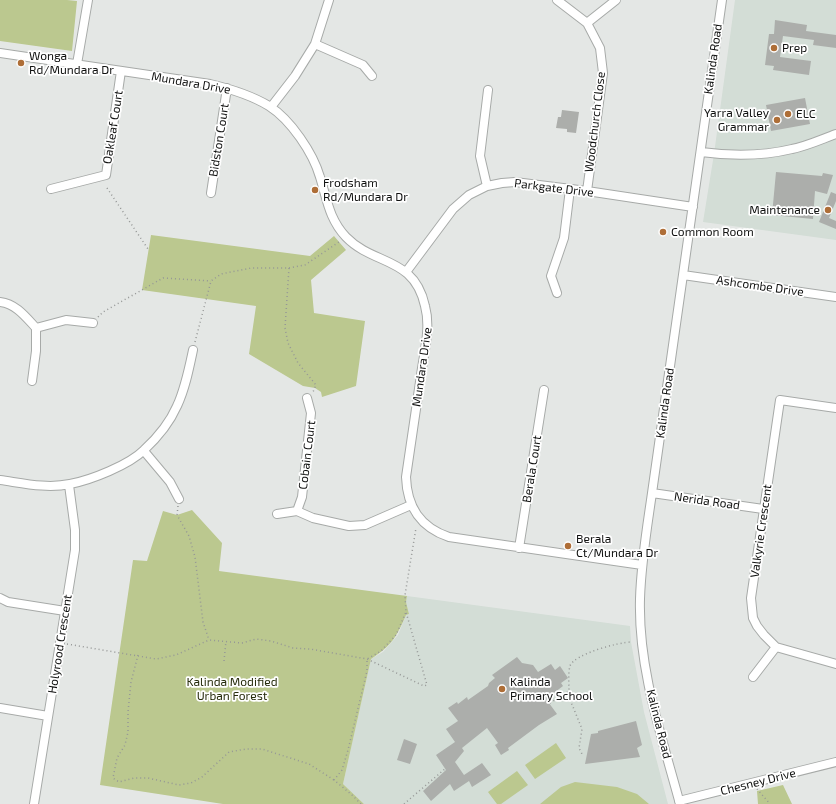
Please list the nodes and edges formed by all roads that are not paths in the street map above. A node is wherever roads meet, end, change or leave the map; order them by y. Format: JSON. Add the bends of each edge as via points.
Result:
{"nodes":[{"id":1,"x":88,"y":0,"type":"edge"},
{"id":2,"x":329,"y":0,"type":"edge"},
{"id":3,"x":557,"y":0,"type":"edge"},
{"id":4,"x":616,"y":0,"type":"edge"},
{"id":5,"x":722,"y":0,"type":"edge"},
{"id":6,"x":587,"y":23,"type":"junction"},
{"id":7,"x":315,"y":44,"type":"junction"},
{"id":8,"x":0,"y":52,"type":"edge"},
{"id":9,"x":77,"y":64,"type":"junction"},
{"id":10,"x":122,"y":71,"type":"junction"},
{"id":11,"x":372,"y":76,"type":"dead end"},
{"id":12,"x":227,"y":88,"type":"junction"},
{"id":13,"x":488,"y":90,"type":"dead end"},
{"id":14,"x":271,"y":107,"type":"junction"},
{"id":15,"x":836,"y":134,"type":"edge"},
{"id":16,"x":701,"y":152,"type":"junction"},
{"id":17,"x":487,"y":186,"type":"junction"},
{"id":18,"x":51,"y":189,"type":"dead end"},
{"id":19,"x":570,"y":189,"type":"junction"},
{"id":20,"x":587,"y":191,"type":"junction"},
{"id":21,"x":211,"y":192,"type":"dead end"},
{"id":22,"x":693,"y":207,"type":"junction"},
{"id":23,"x":406,"y":272,"type":"junction"},
{"id":24,"x":683,"y":275,"type":"junction"},
{"id":25,"x":557,"y":293,"type":"dead end"},
{"id":26,"x":836,"y":297,"type":"edge"},
{"id":27,"x":0,"y":302,"type":"edge"},
{"id":28,"x":93,"y":323,"type":"road end"},
{"id":29,"x":36,"y":328,"type":"junction"},
{"id":30,"x":193,"y":350,"type":"road end"},
{"id":31,"x":32,"y":381,"type":"dead end"},
{"id":32,"x":544,"y":390,"type":"dead end"},
{"id":33,"x":307,"y":398,"type":"road end"},
{"id":34,"x":836,"y":408,"type":"edge"},
{"id":35,"x":144,"y":451,"type":"junction"},
{"id":36,"x":0,"y":480,"type":"edge"},
{"id":37,"x":69,"y":485,"type":"junction"},
{"id":38,"x":652,"y":493,"type":"junction"},
{"id":39,"x":179,"y":499,"type":"road end"},
{"id":40,"x":411,"y":505,"type":"junction"},
{"id":41,"x":763,"y":509,"type":"junction"},
{"id":42,"x":297,"y":512,"type":"junction"},
{"id":43,"x":277,"y":514,"type":"dead end"},
{"id":44,"x":519,"y":548,"type":"junction"},
{"id":45,"x":642,"y":565,"type":"junction"},
{"id":46,"x":0,"y":598,"type":"edge"},
{"id":47,"x":65,"y":611,"type":"junction"},
{"id":48,"x":776,"y":647,"type":"junction"},
{"id":49,"x":836,"y":664,"type":"edge"},
{"id":50,"x":754,"y":677,"type":"dead end"},
{"id":51,"x":0,"y":708,"type":"edge"},
{"id":52,"x":48,"y":716,"type":"junction"},
{"id":53,"x":836,"y":762,"type":"edge"},
{"id":54,"x":679,"y":803,"type":"edge"},
{"id":55,"x":34,"y":804,"type":"edge"}],
"edges":[{"from":1,"to":9,"type":"street"},
{"from":2,"to":7,"type":"street"},
{"from":3,"to":6,"type":"street","name":"Woodchurch Close"},
{"from":4,"to":6,"type":"street"},
{"from":5,"to":16,"type":"street","name":"Kalinda Road"},
{"from":6,"to":20,"type":"street","name":"Woodchurch Close","via":[[600,48],[603,73]]},
{"from":7,"to":11,"type":"street","via":[[363,65]]},
{"from":7,"to":14,"type":"street"},
{"from":8,"to":9,"type":"street","name":"Mundara Drive"},
{"from":9,"to":10,"type":"street","name":"Mundara Drive"},
{"from":10,"to":12,"type":"street","name":"Mundara Drive"},
{"from":10,"to":18,"type":"street","name":"Oakleaf Court","via":[[106,175]]},
{"from":12,"to":14,"type":"street","name":"Mundara Drive"},
{"from":12,"to":21,"type":"street","name":"Bidston Court"},
{"from":13,"to":17,"type":"street","via":[[480,156]]},
{"from":14,"to":23,"type":"street","name":"Mundara Drive","via":[[306,147],[319,175],[329,211],[346,237],[363,250],[395,264]]},
{"from":15,"to":16,"type":"street","via":[[794,149],[762,155]]},
{"from":16,"to":22,"type":"street","name":"Kalinda Road"},
{"from":17,"to":19,"type":"street","name":"Parkgate Drive","via":[[515,182]]},
{"from":17,"to":23,"type":"street","name":"Parkgate Drive","via":[[469,195],[453,209]]},
{"from":19,"to":20,"type":"street","name":"Parkgate Drive"},
{"from":19,"to":25,"type":"street","via":[[564,238],[551,276]]},
{"from":20,"to":22,"type":"street","name":"Parkgate Drive"},
{"from":22,"to":24,"type":"street","name":"Kalinda Road"},
{"from":23,"to":40,"type":"street","name":"Mundara Drive","via":[[421,292],[428,318],[406,477],[406,489]]},
{"from":24,"to":26,"type":"street","name":"Ashcombe Drive"},
{"from":24,"to":38,"type":"street","name":"Kalinda Road"},
{"from":27,"to":29,"type":"street","via":[[22,312]]},
{"from":28,"to":29,"type":"street","via":[[66,320]]},
{"from":29,"to":31,"type":"street"},
{"from":30,"to":35,"type":"street","via":[[178,405]]},
{"from":32,"to":44,"type":"street","name":"Berala Court"},
{"from":33,"to":42,"type":"street","name":"Cobain Court","via":[[311,413],[302,497]]},
{"from":34,"to":41,"type":"street","name":"Valkyrie Crescent","via":[[780,400]]},
{"from":35,"to":37,"type":"street","via":[[97,477]]},
{"from":35,"to":39,"type":"street","via":[[170,482]]},
{"from":36,"to":37,"type":"street","via":[[31,485]]},
{"from":37,"to":47,"type":"street","name":"Holyrood Crescent","via":[[75,550]]},
{"from":38,"to":41,"type":"street","name":"Nerida Road"},
{"from":38,"to":45,"type":"street","name":"Kalinda Road"},
{"from":40,"to":42,"type":"street","via":[[365,525],[349,526]]},
{"from":40,"to":44,"type":"street","name":"Mundara Drive","via":[[426,525],[439,534],[461,540]]},
{"from":41,"to":48,"type":"street","name":"Valkyrie Crescent","via":[[751,608],[757,626]]},
{"from":42,"to":43,"type":"street"},
{"from":44,"to":45,"type":"street","name":"Mundara Drive"},
{"from":45,"to":54,"type":"street","name":"Kalinda Road","via":[[640,600],[647,676]]},
{"from":46,"to":47,"type":"street","via":[[8,602]]},
{"from":47,"to":52,"type":"street","name":"Holyrood Crescent"},
{"from":48,"to":49,"type":"street"},
{"from":48,"to":50,"type":"street"},
{"from":51,"to":52,"type":"street"},
{"from":52,"to":55,"type":"street","name":"Holyrood Crescent"},
{"from":53,"to":54,"type":"street","name":"Chesney Drive"}]}
